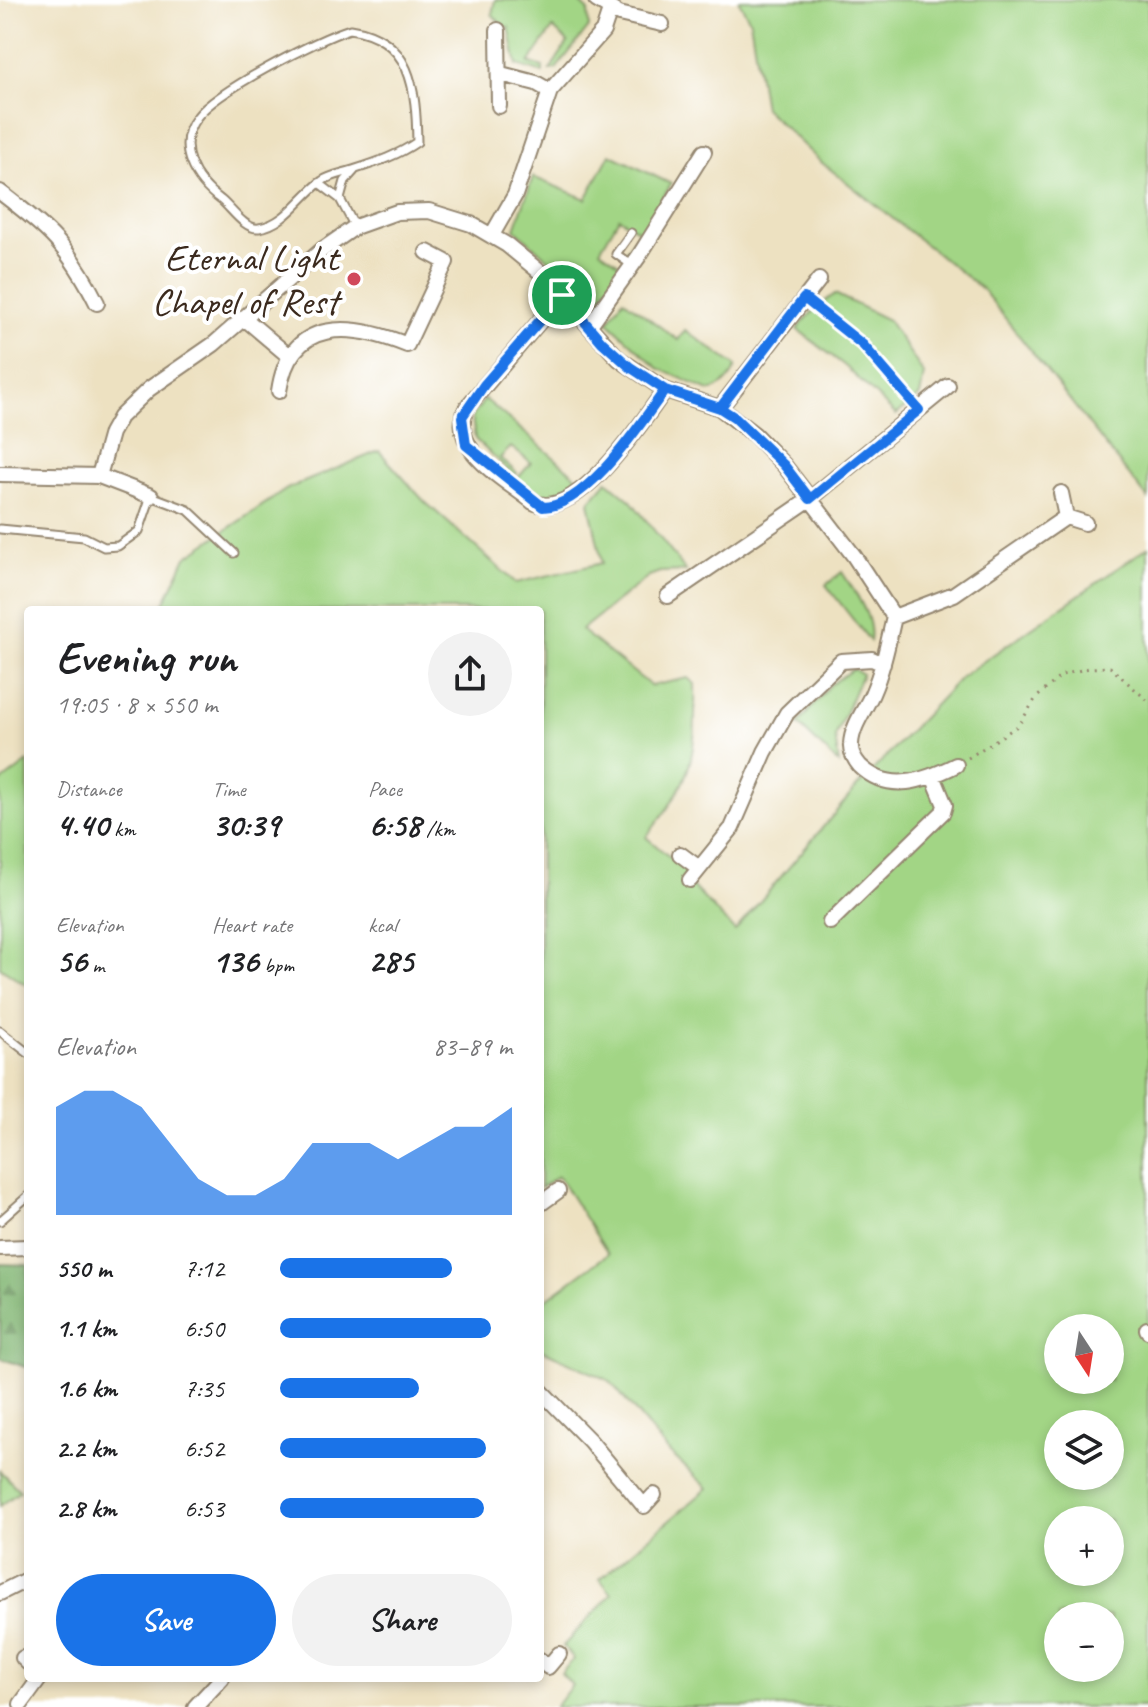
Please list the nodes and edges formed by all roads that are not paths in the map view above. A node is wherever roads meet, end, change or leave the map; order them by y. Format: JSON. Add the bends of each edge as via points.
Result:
{"nodes":[{"id":1,"x":596,"y":0,"type":"edge"},
{"id":2,"x":610,"y":10,"type":"junction"},
{"id":3,"x":662,"y":24,"type":"dead end"},
{"id":4,"x":498,"y":30,"type":"dead end"},
{"id":5,"x":501,"y":74,"type":"junction"},
{"id":6,"x":550,"y":91,"type":"junction"},
{"id":7,"x":499,"y":106,"type":"dead end"},
{"id":8,"x":704,"y":152,"type":"dead end"},
{"id":9,"x":356,"y":170,"type":"junction"},
{"id":10,"x":319,"y":183,"type":"junction"},
{"id":11,"x":0,"y":192,"type":"edge"},
{"id":12,"x":340,"y":199,"type":"junction"},
{"id":13,"x":355,"y":227,"type":"junction"},
{"id":14,"x":631,"y":233,"type":"dead end"},
{"id":15,"x":492,"y":235,"type":"junction"},
{"id":16,"x":427,"y":252,"type":"dead end"},
{"id":17,"x":633,"y":266,"type":"junction"},
{"id":18,"x":819,"y":280,"type":"dead end"},
{"id":19,"x":562,"y":295,"type":"junction"},
{"id":20,"x":97,"y":303,"type":"dead end"},
{"id":21,"x":244,"y":318,"type":"junction"},
{"id":22,"x":590,"y":325,"type":"junction"},
{"id":23,"x":290,"y":357,"type":"junction"},
{"id":24,"x":948,"y":386,"type":"dead end"},
{"id":25,"x":665,"y":390,"type":"junction"},
{"id":26,"x":279,"y":391,"type":"dead end"},
{"id":27,"x":720,"y":408,"type":"junction"},
{"id":28,"x":0,"y":474,"type":"edge"},
{"id":29,"x":99,"y":476,"type":"junction"},
{"id":30,"x":1061,"y":493,"type":"dead end"},
{"id":31,"x":151,"y":496,"type":"junction"},
{"id":32,"x":810,"y":499,"type":"junction"},
{"id":33,"x":1066,"y":517,"type":"junction"},
{"id":34,"x":1085,"y":523,"type":"dead end"},
{"id":35,"x":0,"y":529,"type":"edge"},
{"id":36,"x":234,"y":553,"type":"dead end"},
{"id":37,"x":668,"y":596,"type":"dead end"},
{"id":38,"x":894,"y":617,"type":"junction"},
{"id":39,"x":883,"y":664,"type":"junction"},
{"id":40,"x":956,"y":765,"type":"road end"},
{"id":41,"x":933,"y":776,"type":"junction"},
{"id":42,"x":680,"y":854,"type":"dead end"},
{"id":43,"x":830,"y":922,"type":"dead end"},
{"id":44,"x":0,"y":1031,"type":"edge"},
{"id":45,"x":24,"y":1050,"type":"edge"},
{"id":46,"x":558,"y":1191,"type":"dead end"},
{"id":47,"x":24,"y":1200,"type":"edge"},
{"id":48,"x":544,"y":1201,"type":"edge"},
{"id":49,"x":0,"y":1221,"type":"edge"},
{"id":50,"x":24,"y":1247,"type":"edge"},
{"id":51,"x":0,"y":1248,"type":"edge"},
{"id":52,"x":544,"y":1394,"type":"edge"},
{"id":53,"x":654,"y":1495,"type":"dead end"},
{"id":54,"x":24,"y":1581,"type":"edge"},
{"id":55,"x":0,"y":1593,"type":"edge"},
{"id":56,"x":559,"y":1654,"type":"dead end"},
{"id":57,"x":544,"y":1664,"type":"edge"},
{"id":58,"x":37,"y":1682,"type":"edge"},
{"id":59,"x":218,"y":1682,"type":"edge"},
{"id":60,"x":21,"y":1704,"type":"dead end"},
{"id":61,"x":195,"y":1707,"type":"edge"}],
"edges":[{"from":1,"to":2,"type":"street"},
{"from":2,"to":3,"type":"street"},
{"from":2,"to":6,"type":"street","via":[[603,31]]},
{"from":4,"to":5,"type":"street"},
{"from":5,"to":6,"type":"street"},
{"from":5,"to":7,"type":"street"},
{"from":6,"to":15,"type":"street","via":[[515,195]]},
{"from":8,"to":17,"type":"street"},
{"from":9,"to":10,"type":"lane"},
{"from":9,"to":10,"type":"lane","via":[[417,142],[417,123],[414,88],[397,51],[368,32],[350,29],[250,78],[197,116],[189,133],[187,154],[204,188],[249,227],[259,228],[289,213]]},
{"from":9,"to":12,"type":"lane","via":[[345,181]]},
{"from":10,"to":12,"type":"lane"},
{"from":11,"to":20,"type":"street","via":[[66,247]]},
{"from":12,"to":13,"type":"lane"},
{"from":13,"to":15,"type":"street","via":[[378,216],[429,211]]},
{"from":13,"to":21,"type":"street"},
{"from":14,"to":17,"type":"lane","via":[[616,254]]},
{"from":15,"to":19,"type":"street"},
{"from":16,"to":23,"type":"street","via":[[446,262],[407,345],[372,331],[334,330],[311,338]]},
{"from":17,"to":22,"type":"street"},
{"from":18,"to":27,"type":"street"},
{"from":19,"to":22,"type":"street"},
{"from":19,"to":25,"type":"street","via":[[467,407],[461,431],[476,455],[533,502],[558,505],[607,465]]},
{"from":21,"to":23,"type":"street"},
{"from":21,"to":29,"type":"street","via":[[132,402],[111,433]]},
{"from":22,"to":25,"type":"street","via":[[619,359]]},
{"from":23,"to":26,"type":"street"},
{"from":24,"to":32,"type":"street"},
{"from":25,"to":27,"type":"street"},
{"from":27,"to":32,"type":"street","via":[[784,465]]},
{"from":28,"to":29,"type":"street"},
{"from":29,"to":31,"type":"street"},
{"from":30,"to":33,"type":"street"},
{"from":31,"to":35,"type":"lane","via":[[139,531],[118,546],[104,547],[84,537]]},
{"from":31,"to":36,"type":"lane","via":[[188,510]]},
{"from":32,"to":37,"type":"street"},
{"from":32,"to":38,"type":"street"},
{"from":33,"to":34,"type":"street"},
{"from":33,"to":38,"type":"street","via":[[954,594]]},
{"from":38,"to":39,"type":"street"},
{"from":39,"to":41,"type":"street","via":[[850,748],[868,773],[895,785]]},
{"from":39,"to":42,"type":"street","via":[[872,659],[841,661],[787,713],[732,828],[694,874]]},
{"from":40,"to":41,"type":"street"},
{"from":41,"to":43,"type":"street","via":[[943,812]]},
{"from":44,"to":45,"type":"lane"},
{"from":46,"to":48,"type":"street"},
{"from":47,"to":49,"type":"lane"},
{"from":50,"to":51,"type":"street"},
{"from":52,"to":53,"type":"street","via":[[644,1506]]},
{"from":54,"to":55,"type":"street"},
{"from":56,"to":57,"type":"street","via":[[548,1667]]},
{"from":58,"to":60,"type":"street"},
{"from":59,"to":61,"type":"street"}]}
